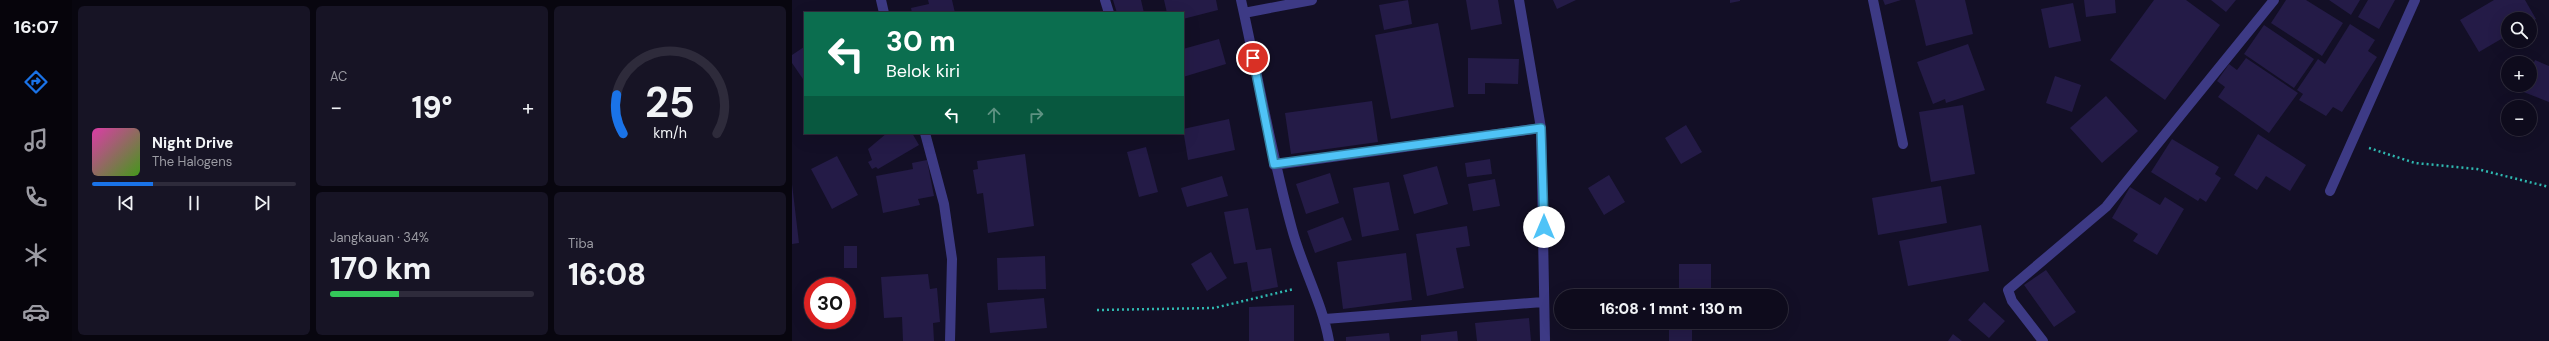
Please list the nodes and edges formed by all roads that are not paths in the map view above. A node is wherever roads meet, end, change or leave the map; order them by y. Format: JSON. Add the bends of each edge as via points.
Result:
{"nodes":[{"id":1,"x":881,"y":0,"type":"edge"},
{"id":2,"x":1105,"y":0,"type":"edge"},
{"id":3,"x":1241,"y":0,"type":"edge"},
{"id":4,"x":1312,"y":0,"type":"edge"},
{"id":5,"x":1519,"y":0,"type":"edge"},
{"id":6,"x":1873,"y":0,"type":"edge"},
{"id":7,"x":2274,"y":0,"type":"edge"},
{"id":8,"x":2415,"y":0,"type":"edge"},
{"id":9,"x":884,"y":12,"type":"edge"},
{"id":10,"x":1109,"y":12,"type":"edge"},
{"id":11,"x":1244,"y":13,"type":"junction"},
{"id":12,"x":1541,"y":128,"type":"junction"},
{"id":13,"x":925,"y":134,"type":"edge"},
{"id":14,"x":1903,"y":144,"type":"dead end"},
{"id":15,"x":1274,"y":164,"type":"junction"},
{"id":16,"x":2330,"y":191,"type":"dead end"},
{"id":17,"x":1543,"y":302,"type":"junction"},
{"id":18,"x":1325,"y":319,"type":"junction"},
{"id":19,"x":950,"y":341,"type":"edge"},
{"id":20,"x":1329,"y":341,"type":"edge"},
{"id":21,"x":1545,"y":341,"type":"edge"},
{"id":22,"x":2043,"y":341,"type":"edge"}],
"edges":[{"from":1,"to":9,"type":"street"},
{"from":2,"to":10,"type":"street"},
{"from":3,"to":11,"type":"street"},
{"from":4,"to":11,"type":"street"},
{"from":5,"to":12,"type":"street"},
{"from":6,"to":14,"type":"street"},
{"from":7,"to":22,"type":"street","via":[[2106,207],[2008,290],[2012,301]]},
{"from":8,"to":16,"type":"street"},
{"from":11,"to":15,"type":"street"},
{"from":12,"to":15,"type":"street"},
{"from":12,"to":17,"type":"street"},
{"from":13,"to":19,"type":"street","via":[[944,204],[952,259]]},
{"from":15,"to":18,"type":"street","via":[[1296,245]]},
{"from":17,"to":18,"type":"street"},
{"from":17,"to":21,"type":"street"},
{"from":18,"to":20,"type":"street"}]}
